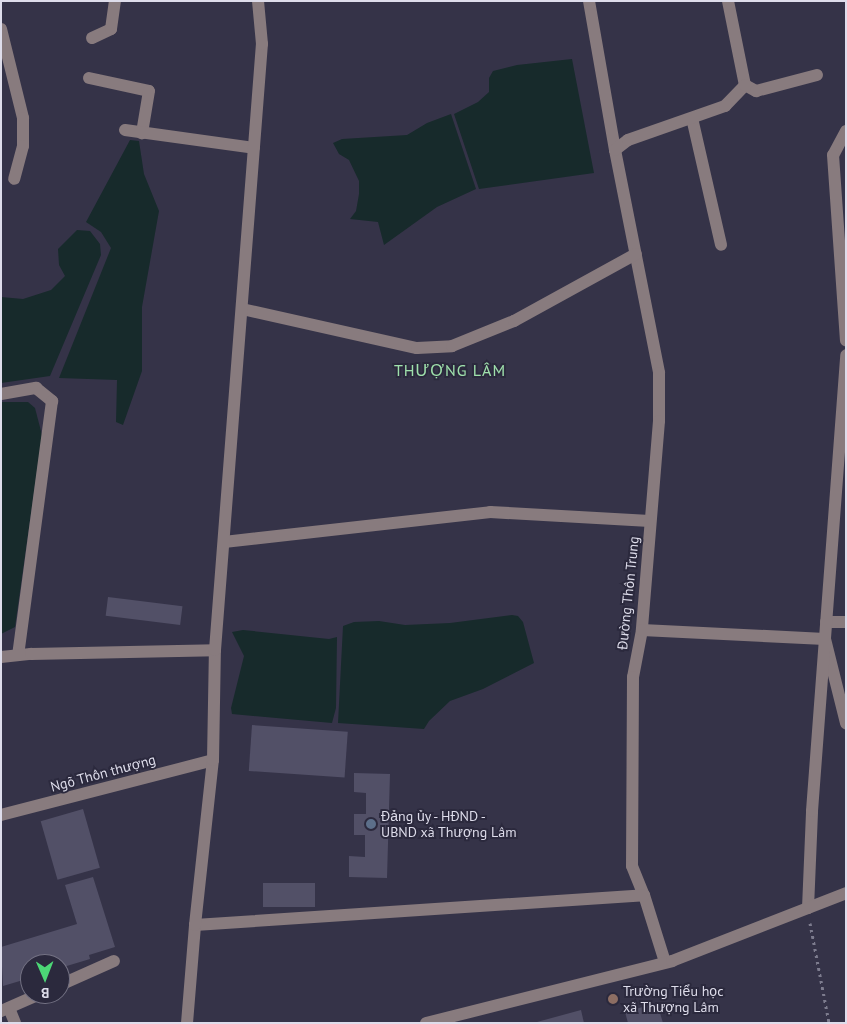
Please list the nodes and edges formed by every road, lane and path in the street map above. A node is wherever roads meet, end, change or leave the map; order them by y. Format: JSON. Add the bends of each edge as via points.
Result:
{"nodes":[{"id":1,"x":115,"y":1,"type":"edge"},
{"id":2,"x":258,"y":1,"type":"edge"},
{"id":3,"x":589,"y":1,"type":"edge"},
{"id":4,"x":728,"y":1,"type":"edge"},
{"id":5,"x":2,"y":32,"type":"edge"},
{"id":6,"x":92,"y":38,"type":"dead end"},
{"id":7,"x":817,"y":74,"type":"dead end"},
{"id":8,"x":89,"y":78,"type":"dead end"},
{"id":9,"x":745,"y":85,"type":"junction"},
{"id":10,"x":692,"y":118,"type":"junction"},
{"id":11,"x":125,"y":130,"type":"dead end"},
{"id":12,"x":846,"y":131,"type":"edge"},
{"id":13,"x":142,"y":132,"type":"junction"},
{"id":14,"x":254,"y":148,"type":"junction"},
{"id":15,"x":615,"y":150,"type":"junction"},
{"id":16,"x":14,"y":179,"type":"dead end"},
{"id":17,"x":721,"y":245,"type":"dead end"},
{"id":18,"x":636,"y":254,"type":"junction"},
{"id":19,"x":242,"y":309,"type":"junction"},
{"id":20,"x":846,"y":341,"type":"edge"},
{"id":21,"x":846,"y":355,"type":"edge"},
{"id":22,"x":1,"y":394,"type":"edge"},
{"id":23,"x":650,"y":521,"type":"junction"},
{"id":24,"x":224,"y":542,"type":"junction"},
{"id":25,"x":826,"y":622,"type":"junction"},
{"id":26,"x":846,"y":622,"type":"edge"},
{"id":27,"x":642,"y":630,"type":"junction"},
{"id":28,"x":825,"y":639,"type":"junction"},
{"id":29,"x":216,"y":650,"type":"junction"},
{"id":30,"x":18,"y":655,"type":"junction"},
{"id":31,"x":1,"y":657,"type":"edge"},
{"id":32,"x":846,"y":723,"type":"edge"},
{"id":33,"x":213,"y":760,"type":"junction"},
{"id":34,"x":1,"y":815,"type":"edge"},
{"id":35,"x":846,"y":893,"type":"edge"},
{"id":36,"x":644,"y":895,"type":"junction"},
{"id":37,"x":808,"y":908,"type":"junction"},
{"id":38,"x":195,"y":925,"type":"junction"},
{"id":39,"x":114,"y":961,"type":"dead end"},
{"id":40,"x":665,"y":962,"type":"junction"},
{"id":41,"x":70,"y":981,"type":"edge"},
{"id":42,"x":20,"y":1003,"type":"edge"},
{"id":43,"x":5,"y":1009,"type":"edge"},
{"id":44,"x":15,"y":1023,"type":"edge"},
{"id":45,"x":187,"y":1023,"type":"edge"},
{"id":46,"x":426,"y":1023,"type":"edge"},
{"id":47,"x":829,"y":1023,"type":"edge"}],
"edges":[{"from":1,"to":6,"type":"street","via":[[111,29]]},
{"from":2,"to":14,"type":"street","via":[[262,44]]},
{"from":3,"to":15,"type":"street","name":"Đường Thôn Trung"},
{"from":4,"to":9,"type":"street"},
{"from":5,"to":16,"type":"street","via":[[23,118],[23,146]]},
{"from":7,"to":9,"type":"street","via":[[756,91]]},
{"from":8,"to":13,"type":"street","via":[[149,91]]},
{"from":9,"to":10,"type":"street","via":[[725,106]]},
{"from":10,"to":15,"type":"street","via":[[628,140]]},
{"from":10,"to":17,"type":"street"},
{"from":11,"to":13,"type":"street"},
{"from":12,"to":20,"type":"street","via":[[834,155]]},
{"from":13,"to":14,"type":"street"},
{"from":14,"to":19,"type":"street"},
{"from":15,"to":18,"type":"street","name":"Đường Thôn Trung"},
{"from":18,"to":19,"type":"street","via":[[514,321],[452,346],[417,348]]},
{"from":18,"to":23,"type":"street","name":"Đường Thôn Trung","via":[[659,373],[659,421]]},
{"from":19,"to":24,"type":"street"},
{"from":21,"to":25,"type":"street"},
{"from":22,"to":30,"type":"street","via":[[36,388],[52,401]]},
{"from":23,"to":24,"type":"street","via":[[490,512]]},
{"from":23,"to":27,"type":"street","name":"Đường Thôn Trung"},
{"from":24,"to":29,"type":"street"},
{"from":25,"to":26,"type":"street"},
{"from":25,"to":28,"type":"street"},
{"from":27,"to":28,"type":"street"},
{"from":27,"to":36,"type":"street","name":"Đường Thôn Trung","via":[[633,676],[632,866]]},
{"from":28,"to":32,"type":"street"},
{"from":28,"to":37,"type":"street"},
{"from":29,"to":30,"type":"street"},
{"from":29,"to":33,"type":"street"},
{"from":30,"to":31,"type":"street"},
{"from":33,"to":34,"type":"street","name":"Ngõ Thôn thượng"},
{"from":33,"to":38,"type":"street"},
{"from":35,"to":37,"type":"street"},
{"from":36,"to":38,"type":"street"},
{"from":36,"to":40,"type":"street","name":"Đường Thôn Trung"},
{"from":37,"to":40,"type":"street"},
{"from":37,"to":47,"type":"path"},
{"from":38,"to":45,"type":"street"},
{"from":39,"to":41,"type":"street"},
{"from":40,"to":46,"type":"street"},
{"from":42,"to":43,"type":"street"},
{"from":43,"to":44,"type":"street"}]}
